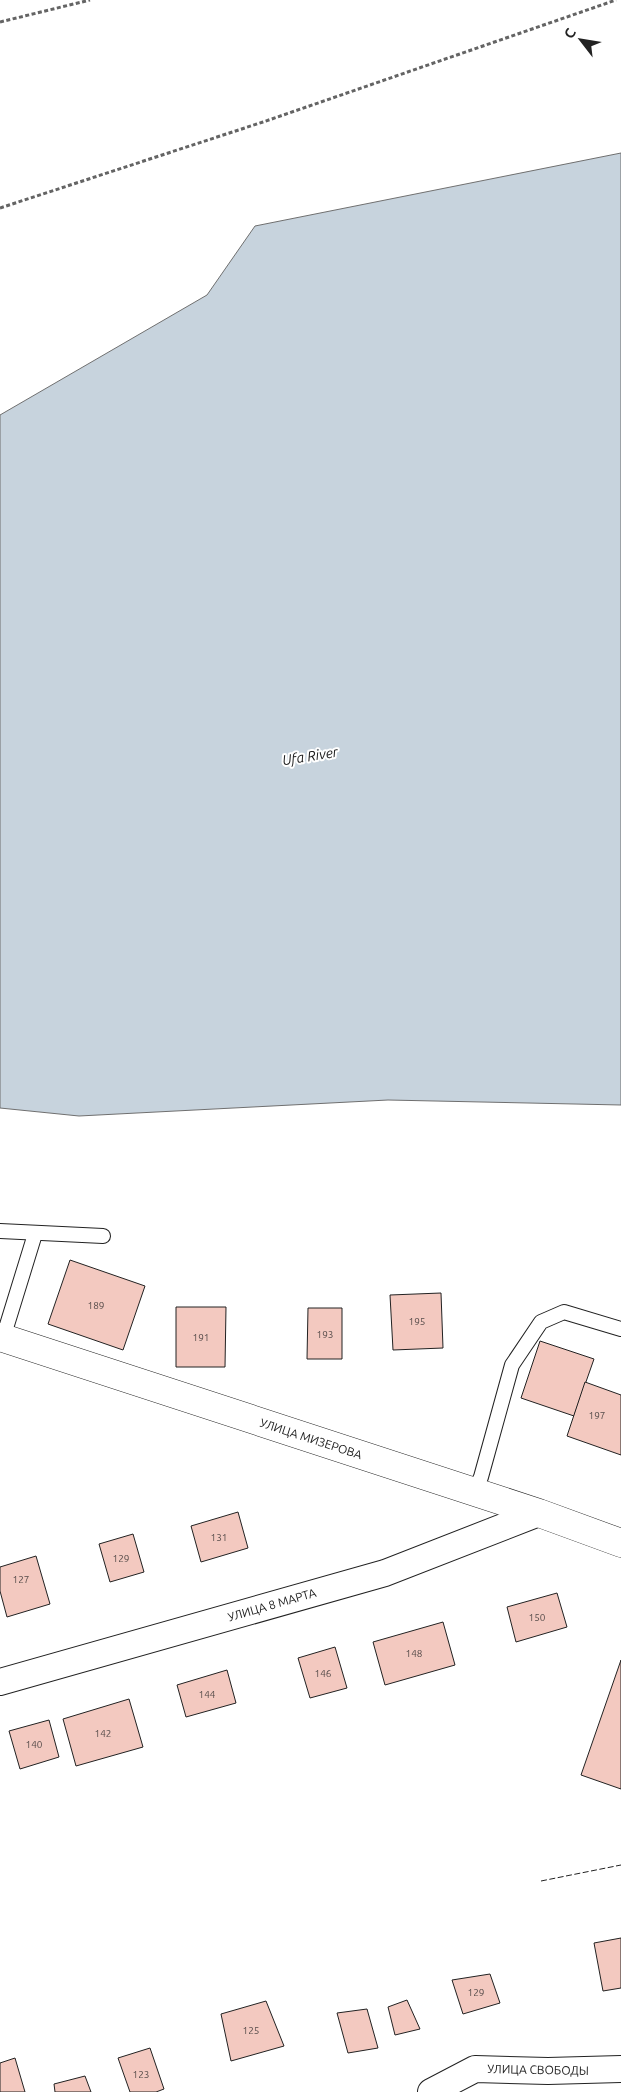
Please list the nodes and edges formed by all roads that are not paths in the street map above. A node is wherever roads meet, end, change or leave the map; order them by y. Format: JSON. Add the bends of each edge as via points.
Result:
{"nodes":[{"id":1,"x":0,"y":1232,"type":"edge"},
{"id":2,"x":35,"y":1234,"type":"junction"},
{"id":3,"x":103,"y":1236,"type":"dead end"},
{"id":4,"x":621,"y":1329,"type":"edge"},
{"id":5,"x":2,"y":1337,"type":"edge"},
{"id":6,"x":474,"y":1492,"type":"junction"},
{"id":7,"x":539,"y":1513,"type":"junction"},
{"id":8,"x":621,"y":1543,"type":"edge"},
{"id":9,"x":0,"y":1682,"type":"edge"},
{"id":10,"x":621,"y":2069,"type":"edge"},
{"id":11,"x":431,"y":2092,"type":"edge"}],
"edges":[{"from":1,"to":2,"type":"lane"},
{"from":2,"to":3,"type":"lane"},
{"from":2,"to":5,"type":"lane"},
{"from":4,"to":6,"type":"lane","via":[[564,1312],[541,1322],[512,1365]]},
{"from":5,"to":6,"type":"street","name":"УЛИЦА МИЗЕРОВА"},
{"from":6,"to":7,"type":"street","name":"УЛИЦА МИЗЕРОВА"},
{"from":7,"to":8,"type":"street","name":"УЛИЦА МИЗЕРОВА"},
{"from":7,"to":9,"type":"street","name":"УЛИЦА 8 МАРТА","via":[[385,1573]]},
{"from":10,"to":11,"type":"street","name":"УЛИЦА СВОБОДЫ","via":[[476,2069]]}]}
